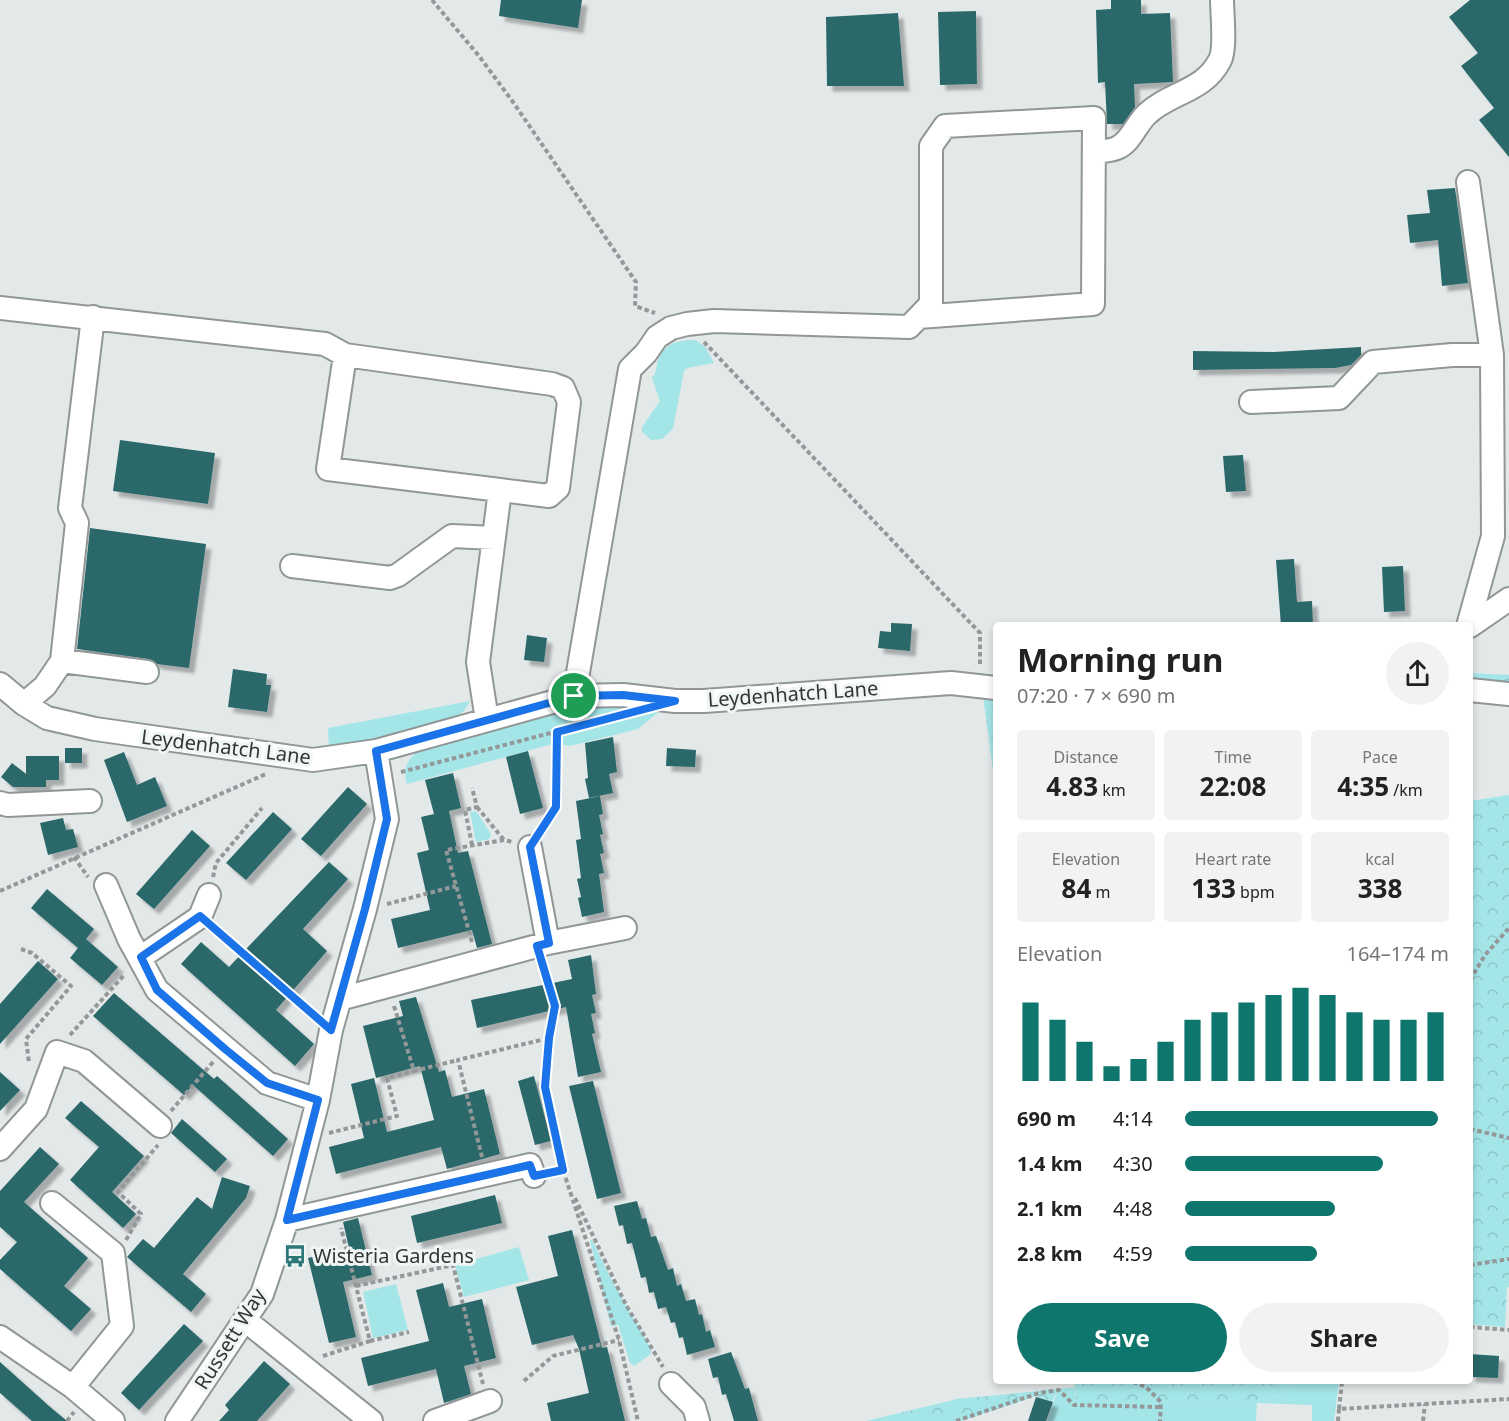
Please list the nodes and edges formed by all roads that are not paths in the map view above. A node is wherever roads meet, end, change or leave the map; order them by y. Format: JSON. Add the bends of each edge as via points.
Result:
{"nodes":[{"id":1,"x":1222,"y":0,"type":"edge"},
{"id":2,"x":1094,"y":152,"type":"junction"},
{"id":3,"x":1468,"y":182,"type":"dead end"},
{"id":4,"x":0,"y":308,"type":"edge"},
{"id":5,"x":93,"y":317,"type":"junction"},
{"id":6,"x":919,"y":317,"type":"junction"},
{"id":7,"x":345,"y":355,"type":"junction"},
{"id":8,"x":1492,"y":355,"type":"junction"},
{"id":9,"x":1251,"y":402,"type":"dead end"},
{"id":10,"x":501,"y":490,"type":"junction"},
{"id":11,"x":494,"y":538,"type":"junction"},
{"id":12,"x":292,"y":566,"type":"dead end"},
{"id":13,"x":1509,"y":599,"type":"edge"},
{"id":14,"x":1470,"y":622,"type":"edge"},
{"id":15,"x":1473,"y":623,"type":"edge"},
{"id":16,"x":62,"y":661,"type":"junction"},
{"id":17,"x":147,"y":672,"type":"dead end"},
{"id":18,"x":0,"y":684,"type":"edge"},
{"id":19,"x":988,"y":687,"type":"edge"},
{"id":20,"x":1473,"y":690,"type":"edge"},
{"id":21,"x":1509,"y":694,"type":"edge"},
{"id":22,"x":574,"y":696,"type":"junction"},
{"id":23,"x":24,"y":704,"type":"junction"},
{"id":24,"x":487,"y":720,"type":"junction"},
{"id":25,"x":376,"y":751,"type":"junction"},
{"id":26,"x":90,"y":801,"type":"dead end"},
{"id":27,"x":0,"y":803,"type":"edge"},
{"id":28,"x":530,"y":847,"type":"road end"},
{"id":29,"x":106,"y":885,"type":"dead end"},
{"id":30,"x":209,"y":895,"type":"road end"},
{"id":31,"x":625,"y":928,"type":"dead end"},
{"id":32,"x":543,"y":945,"type":"junction"},
{"id":33,"x":141,"y":957,"type":"junction"},
{"id":34,"x":340,"y":999,"type":"junction"},
{"id":35,"x":318,"y":1100,"type":"junction"},
{"id":36,"x":169,"y":1114,"type":"road end"},
{"id":37,"x":0,"y":1149,"type":"edge"},
{"id":38,"x":534,"y":1176,"type":"road end"},
{"id":39,"x":52,"y":1203,"type":"dead end"},
{"id":40,"x":287,"y":1220,"type":"junction"},
{"id":41,"x":245,"y":1320,"type":"junction"},
{"id":42,"x":0,"y":1337,"type":"edge"},
{"id":43,"x":672,"y":1384,"type":"road end"},
{"id":44,"x":73,"y":1387,"type":"junction"},
{"id":45,"x":489,"y":1401,"type":"road end"},
{"id":46,"x":112,"y":1421,"type":"edge"},
{"id":47,"x":177,"y":1421,"type":"edge"},
{"id":48,"x":372,"y":1421,"type":"edge"},
{"id":49,"x":435,"y":1421,"type":"edge"},
{"id":50,"x":698,"y":1421,"type":"edge"}],
"edges":[{"from":1,"to":2,"type":"street","via":[[1222,58],[1213,72],[1183,95],[1160,104],[1146,115],[1124,144]]},
{"from":2,"to":6,"type":"street","via":[[1093,304]]},
{"from":2,"to":6,"type":"street","via":[[1094,118],[945,126],[931,146],[931,304]]},
{"from":3,"to":8,"type":"street"},
{"from":4,"to":5,"type":"street"},
{"from":5,"to":7,"type":"street","via":[[326,344]]},
{"from":5,"to":16,"type":"street","via":[[70,508],[76,523]]},
{"from":6,"to":22,"type":"street","via":[[909,327],[714,321],[671,328],[657,337],[630,369]]},
{"from":7,"to":10,"type":"street","via":[[328,469]]},
{"from":7,"to":10,"type":"street","via":[[562,388],[569,402],[558,488],[549,496]]},
{"from":8,"to":9,"type":"street","via":[[1387,359],[1367,366],[1339,398]]},
{"from":8,"to":14,"type":"street","via":[[1493,536]]},
{"from":10,"to":11,"type":"street"},
{"from":11,"to":12,"type":"street","via":[[452,536],[390,578]]},
{"from":11,"to":24,"type":"street","via":[[478,662]]},
{"from":13,"to":15,"type":"street"},
{"from":16,"to":17,"type":"street"},
{"from":16,"to":23,"type":"street","via":[[45,686]]},
{"from":18,"to":23,"type":"street","name":"Leydenhatch Lane"},
{"from":19,"to":22,"type":"street","name":"Leydenhatch Lane","via":[[951,683],[704,701]]},
{"from":20,"to":21,"type":"street"},
{"from":22,"to":24,"type":"street","name":"Leydenhatch Lane"},
{"from":23,"to":25,"type":"street","name":"Leydenhatch Lane","via":[[46,718],[95,729],[284,757],[313,760]]},
{"from":24,"to":25,"type":"street","name":"Leydenhatch Lane"},
{"from":25,"to":34,"type":"street","name":"Russett Way","via":[[387,819]]},
{"from":26,"to":27,"type":"street"},
{"from":28,"to":32,"type":"street"},
{"from":29,"to":33,"type":"street"},
{"from":30,"to":33,"type":"street","via":[[200,916]]},
{"from":31,"to":32,"type":"street"},
{"from":32,"to":34,"type":"street"},
{"from":33,"to":35,"type":"street","via":[[157,990],[267,1083]]},
{"from":34,"to":35,"type":"street","name":"Russett Way"},
{"from":35,"to":40,"type":"street","name":"Russett Way"},
{"from":36,"to":37,"type":"street","via":[[84,1061],[57,1052],[36,1109]]},
{"from":38,"to":40,"type":"street","via":[[530,1165]]},
{"from":39,"to":44,"type":"street","via":[[113,1257],[122,1326]]},
{"from":40,"to":41,"type":"street","name":"Russett Way","via":[[262,1294]]},
{"from":41,"to":47,"type":"street","name":"Russett Way"},
{"from":41,"to":48,"type":"street"},
{"from":42,"to":44,"type":"street"},
{"from":43,"to":50,"type":"street","via":[[694,1407]]},
{"from":44,"to":46,"type":"street"},
{"from":45,"to":49,"type":"street"}]}
